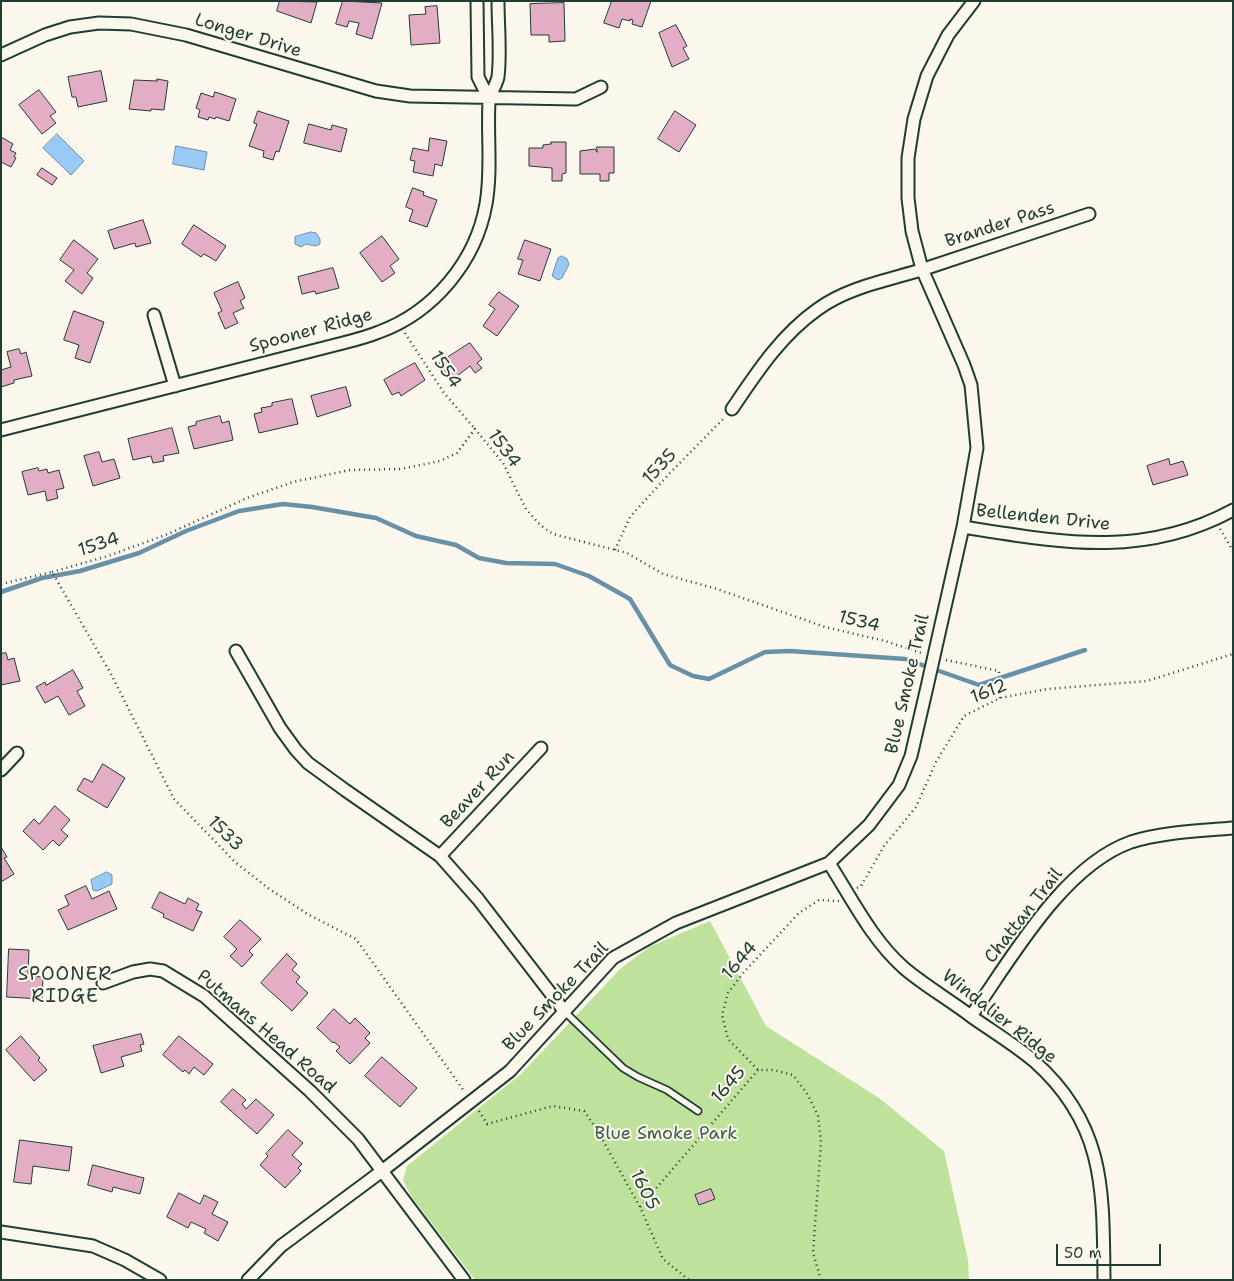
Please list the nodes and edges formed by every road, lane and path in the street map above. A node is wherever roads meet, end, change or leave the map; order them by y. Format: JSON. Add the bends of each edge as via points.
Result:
{"nodes":[{"id":1,"x":477,"y":1,"type":"edge"},
{"id":2,"x":498,"y":1,"type":"edge"},
{"id":3,"x":974,"y":1,"type":"edge"},
{"id":4,"x":1,"y":55,"type":"edge"},
{"id":5,"x":601,"y":87,"type":"dead end"},
{"id":6,"x":489,"y":99,"type":"junction"},
{"id":7,"x":1089,"y":214,"type":"dead end"},
{"id":8,"x":922,"y":269,"type":"junction"},
{"id":9,"x":154,"y":315,"type":"dead end"},
{"id":10,"x":398,"y":323,"type":"junction"},
{"id":11,"x":175,"y":386,"type":"junction"},
{"id":12,"x":732,"y":409,"type":"joint"},
{"id":13,"x":475,"y":429,"type":"junction"},
{"id":14,"x":1,"y":430,"type":"edge"},
{"id":15,"x":1233,"y":510,"type":"edge"},
{"id":16,"x":1214,"y":519,"type":"junction"},
{"id":17,"x":963,"y":527,"type":"junction"},
{"id":18,"x":615,"y":550,"type":"junction"},
{"id":19,"x":1233,"y":551,"type":"edge"},
{"id":20,"x":52,"y":572,"type":"junction"},
{"id":21,"x":1,"y":584,"type":"edge"},
{"id":22,"x":236,"y":651,"type":"dead end"},
{"id":23,"x":1233,"y":654,"type":"edge"},
{"id":24,"x":933,"y":657,"type":"junction"},
{"id":25,"x":1000,"y":698,"type":"junction"},
{"id":26,"x":542,"y":748,"type":"dead end"},
{"id":27,"x":17,"y":753,"type":"dead end"},
{"id":28,"x":1,"y":770,"type":"edge"},
{"id":29,"x":1233,"y":828,"type":"edge"},
{"id":30,"x":440,"y":856,"type":"junction"},
{"id":31,"x":829,"y":863,"type":"junction"},
{"id":32,"x":848,"y":894,"type":"junction"},
{"id":33,"x":103,"y":983,"type":"dead end"},
{"id":34,"x":565,"y":1012,"type":"junction"},
{"id":35,"x":971,"y":1016,"type":"junction"},
{"id":36,"x":758,"y":1070,"type":"junction"},
{"id":37,"x":473,"y":1102,"type":"junction"},
{"id":38,"x":698,"y":1111,"type":"dead end"},
{"id":39,"x":382,"y":1171,"type":"junction"},
{"id":40,"x":640,"y":1208,"type":"junction"},
{"id":41,"x":1,"y":1232,"type":"edge"},
{"id":42,"x":160,"y":1280,"type":"edge"},
{"id":43,"x":248,"y":1280,"type":"edge"},
{"id":44,"x":464,"y":1280,"type":"edge"},
{"id":45,"x":689,"y":1280,"type":"edge"},
{"id":46,"x":821,"y":1280,"type":"edge"},
{"id":47,"x":1104,"y":1280,"type":"edge"}],
"edges":[{"from":1,"to":6,"type":"street","via":[[478,77]]},
{"from":2,"to":6,"type":"street","name":"Spooner Ridge","via":[[498,78]]},
{"from":3,"to":8,"type":"street","name":"Blue Smoke Trail","via":[[948,35],[927,76],[914,120],[908,158],[908,198]]},
{"from":4,"to":6,"type":"street","name":"Longer Drive","via":[[70,27],[131,24],[186,36],[376,91],[418,97]]},
{"from":5,"to":6,"type":"street","name":"Longer Drive","via":[[576,99]]},
{"from":6,"to":10,"type":"street","name":"Spooner Ridge","via":[[488,181],[481,226],[464,262],[440,292]]},
{"from":7,"to":8,"type":"street","name":"Brander Pass"},
{"from":8,"to":12,"type":"street","name":"Brander Pass","via":[[842,295],[818,308],[791,331],[766,360]]},
{"from":8,"to":17,"type":"street","name":"Blue Smoke Trail","via":[[964,365],[974,402],[977,448]]},
{"from":9,"to":11,"type":"street"},
{"from":10,"to":11,"type":"street","name":"Spooner Ridge","via":[[343,343]]},
{"from":10,"to":13,"type":"path","name":"1554","via":[[444,393]]},
{"from":11,"to":14,"type":"street","name":"Spooner Ridge"},
{"from":12,"to":18,"type":"path","name":"1535","via":[[630,518]]},
{"from":13,"to":18,"type":"path","name":"1534","via":[[503,463],[526,509],[540,525],[553,534]]},
{"from":13,"to":20,"type":"path","name":"1534","via":[[457,452],[440,460],[401,469],[350,470],[293,482],[247,498],[168,534]]},
{"from":15,"to":16,"type":"street","name":"Bellenden Drive"},
{"from":16,"to":17,"type":"street","name":"Bellenden Drive","via":[[1190,530],[1114,544],[1057,541]]},
{"from":16,"to":19,"type":"path"},
{"from":17,"to":24,"type":"street","name":"Blue Smoke Trail"},
{"from":18,"to":24,"type":"path","name":"1534","via":[[627,553],[662,574],[717,589],[825,627],[885,641]]},
{"from":20,"to":21,"type":"path"},
{"from":20,"to":37,"type":"path","name":"1533","via":[[111,674],[174,799],[209,838],[255,878],[309,915],[356,939]]},
{"from":22,"to":30,"type":"street","via":[[280,728],[308,763]]},
{"from":23,"to":25,"type":"path","name":"1612","via":[[1146,681],[1047,689]]},
{"from":24,"to":25,"type":"path","name":"1534","via":[[999,671]]},
{"from":24,"to":31,"type":"street","name":"Blue Smoke Trail","via":[[911,756],[899,784],[869,825]]},
{"from":25,"to":32,"type":"path","name":"1612","via":[[964,716],[936,762],[916,806],[884,846],[861,886]]},
{"from":26,"to":30,"type":"street","name":"Beaver Run"},
{"from":27,"to":28,"type":"street"},
{"from":29,"to":35,"type":"street","name":"Chattan Trail","via":[[1144,839],[1115,850],[1084,870],[1060,892]]},
{"from":30,"to":34,"type":"street","via":[[478,899]]},
{"from":31,"to":32,"type":"street","name":"Windalier Ridge"},
{"from":31,"to":34,"type":"street","name":"Blue Smoke Trail","via":[[653,934],[613,958]]},
{"from":32,"to":35,"type":"street","name":"Windalier Ridge","via":[[882,944],[905,968]]},
{"from":32,"to":36,"type":"path","name":"1644","via":[[841,901],[819,900],[799,913],[728,994],[722,1015],[728,1039]]},
{"from":33,"to":39,"type":"street","name":"Putmans Head Road","via":[[150,969],[163,971],[191,986],[310,1091],[358,1139]]},
{"from":34,"to":37,"type":"street","name":"Blue Smoke Trail","via":[[510,1070]]},
{"from":34,"to":38,"type":"lane","via":[[623,1068],[667,1090]]},
{"from":35,"to":47,"type":"street","name":"Windalier Ridge","via":[[1034,1061],[1066,1096],[1083,1121],[1092,1144],[1101,1186]]},
{"from":36,"to":40,"type":"path","name":"1645"},
{"from":36,"to":46,"type":"path","via":[[793,1075],[818,1116],[821,1142],[813,1253]]},
{"from":37,"to":39,"type":"street","name":"Blue Smoke Trail"},
{"from":37,"to":40,"type":"path","name":"1605","via":[[487,1124],[553,1106],[584,1112]]},
{"from":39,"to":43,"type":"street","name":"Blue Smoke Trail","via":[[281,1246]]},
{"from":39,"to":44,"type":"street","name":"Putmans Head Road"},
{"from":40,"to":45,"type":"path","name":"1605","via":[[663,1259]]},
{"from":41,"to":42,"type":"street","via":[[93,1246]]}]}
